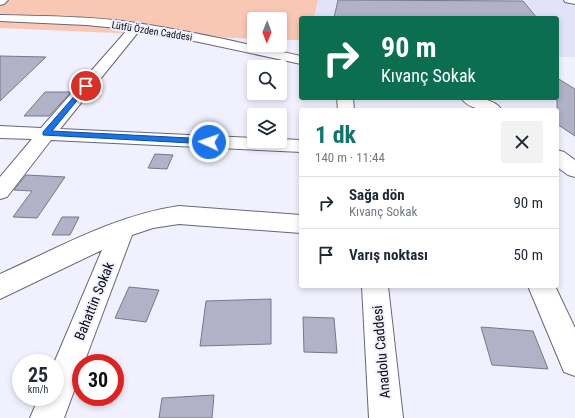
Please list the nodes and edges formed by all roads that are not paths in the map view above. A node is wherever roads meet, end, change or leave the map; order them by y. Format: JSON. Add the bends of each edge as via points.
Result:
{"nodes":[{"id":1,"x":3,"y":0,"type":"edge"},
{"id":2,"x":0,"y":2,"type":"edge"},
{"id":3,"x":0,"y":18,"type":"edge"},
{"id":4,"x":136,"y":27,"type":"junction"},
{"id":5,"x":299,"y":60,"type":"edge"},
{"id":6,"x":473,"y":100,"type":"edge"},
{"id":7,"x":490,"y":108,"type":"edge"},
{"id":8,"x":0,"y":132,"type":"edge"},
{"id":9,"x":46,"y":134,"type":"junction"},
{"id":10,"x":299,"y":146,"type":"edge"},
{"id":11,"x":559,"y":158,"type":"edge"},
{"id":12,"x":559,"y":168,"type":"edge"},
{"id":13,"x":575,"y":170,"type":"edge"},
{"id":14,"x":0,"y":191,"type":"edge"},
{"id":15,"x":299,"y":224,"type":"edge"},
{"id":16,"x":123,"y":229,"type":"junction"},
{"id":17,"x":0,"y":287,"type":"edge"},
{"id":18,"x":375,"y":288,"type":"edge"},
{"id":19,"x":542,"y":288,"type":"edge"},
{"id":20,"x":575,"y":361,"type":"edge"},
{"id":21,"x":47,"y":418,"type":"edge"},
{"id":22,"x":386,"y":418,"type":"edge"}],
"edges":[{"from":1,"to":2,"type":"street"},
{"from":3,"to":4,"type":"street","name":"Lütfü Özden Caddesi"},
{"from":4,"to":5,"type":"street","name":"Lütfü Özden Caddesi"},
{"from":4,"to":9,"type":"street"},
{"from":6,"to":7,"type":"street"},
{"from":8,"to":9,"type":"street"},
{"from":9,"to":10,"type":"street"},
{"from":9,"to":14,"type":"street"},
{"from":11,"to":13,"type":"street"},
{"from":12,"to":13,"type":"street"},
{"from":15,"to":16,"type":"street","via":[[179,216],[153,219]]},
{"from":16,"to":17,"type":"street"},
{"from":16,"to":21,"type":"street","name":"Bahattin Sokak"},
{"from":18,"to":22,"type":"street","name":"Anadolu Caddesi"},
{"from":19,"to":20,"type":"street"}]}
